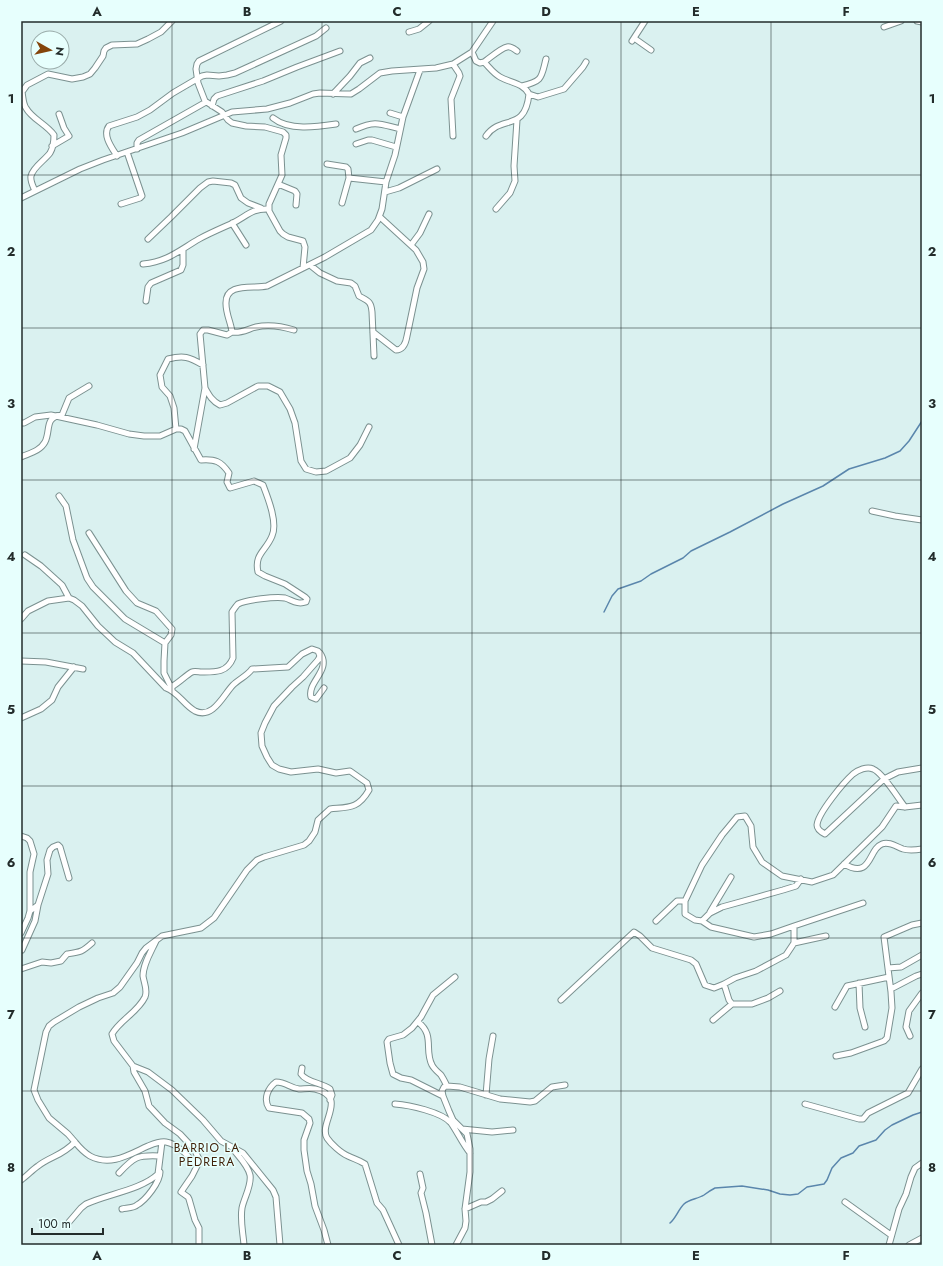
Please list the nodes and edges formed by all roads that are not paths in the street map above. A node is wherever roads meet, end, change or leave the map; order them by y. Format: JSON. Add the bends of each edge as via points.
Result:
{"nodes":[{"id":1,"x":172,"y":21,"type":"edge"},
{"id":2,"x":281,"y":21,"type":"edge"},
{"id":3,"x":429,"y":21,"type":"edge"},
{"id":4,"x":493,"y":21,"type":"edge"},
{"id":5,"x":645,"y":21,"type":"edge"},
{"id":6,"x":902,"y":21,"type":"edge"},
{"id":7,"x":917,"y":21,"type":"edge"},
{"id":8,"x":922,"y":22,"type":"edge"},
{"id":9,"x":884,"y":27,"type":"dead end"},
{"id":10,"x":326,"y":28,"type":"dead end"},
{"id":11,"x":409,"y":32,"type":"dead end"},
{"id":12,"x":517,"y":50,"type":"dead end"},
{"id":13,"x":651,"y":50,"type":"dead end"},
{"id":14,"x":340,"y":51,"type":"dead end"},
{"id":15,"x":472,"y":52,"type":"junction"},
{"id":16,"x":370,"y":58,"type":"dead end"},
{"id":17,"x":546,"y":59,"type":"dead end"},
{"id":18,"x":484,"y":62,"type":"junction"},
{"id":19,"x":586,"y":62,"type":"dead end"},
{"id":20,"x":453,"y":64,"type":"junction"},
{"id":21,"x":420,"y":70,"type":"junction"},
{"id":22,"x":197,"y":78,"type":"junction"},
{"id":23,"x":522,"y":86,"type":"junction"},
{"id":24,"x":333,"y":94,"type":"junction"},
{"id":25,"x":529,"y":94,"type":"junction"},
{"id":26,"x":206,"y":102,"type":"junction"},
{"id":27,"x":212,"y":106,"type":"junction"},
{"id":28,"x":59,"y":114,"type":"dead end"},
{"id":29,"x":390,"y":114,"type":"dead end"},
{"id":30,"x":224,"y":115,"type":"junction"},
{"id":31,"x":403,"y":117,"type":"junction"},
{"id":32,"x":273,"y":118,"type":"dead end"},
{"id":33,"x":517,"y":120,"type":"junction"},
{"id":34,"x":336,"y":124,"type":"dead end"},
{"id":35,"x":356,"y":129,"type":"dead end"},
{"id":36,"x":400,"y":129,"type":"junction"},
{"id":37,"x":453,"y":136,"type":"dead end"},
{"id":38,"x":486,"y":136,"type":"dead end"},
{"id":39,"x":356,"y":144,"type":"dead end"},
{"id":40,"x":52,"y":146,"type":"junction"},
{"id":41,"x":396,"y":147,"type":"junction"},
{"id":42,"x":137,"y":149,"type":"junction"},
{"id":43,"x":127,"y":152,"type":"junction"},
{"id":44,"x":116,"y":156,"type":"junction"},
{"id":45,"x":327,"y":164,"type":"dead end"},
{"id":46,"x":437,"y":169,"type":"dead end"},
{"id":47,"x":349,"y":178,"type":"junction"},
{"id":48,"x":386,"y":182,"type":"junction"},
{"id":49,"x":278,"y":184,"type":"junction"},
{"id":50,"x":35,"y":191,"type":"junction"},
{"id":51,"x":385,"y":192,"type":"junction"},
{"id":52,"x":21,"y":198,"type":"edge"},
{"id":53,"x":342,"y":203,"type":"dead end"},
{"id":54,"x":120,"y":204,"type":"dead end"},
{"id":55,"x":296,"y":205,"type":"dead end"},
{"id":56,"x":260,"y":208,"type":"junction"},
{"id":57,"x":269,"y":209,"type":"junction"},
{"id":58,"x":496,"y":209,"type":"dead end"},
{"id":59,"x":429,"y":214,"type":"dead end"},
{"id":60,"x":380,"y":217,"type":"junction"},
{"id":61,"x":232,"y":223,"type":"junction"},
{"id":62,"x":148,"y":239,"type":"dead end"},
{"id":63,"x":246,"y":245,"type":"dead end"},
{"id":64,"x":411,"y":245,"type":"junction"},
{"id":65,"x":183,"y":250,"type":"junction"},
{"id":66,"x":143,"y":264,"type":"dead end"},
{"id":67,"x":310,"y":265,"type":"junction"},
{"id":68,"x":303,"y":268,"type":"junction"},
{"id":69,"x":146,"y":301,"type":"dead end"},
{"id":70,"x":294,"y":330,"type":"dead end"},
{"id":71,"x":232,"y":332,"type":"junction"},
{"id":72,"x":373,"y":332,"type":"junction"},
{"id":73,"x":374,"y":356,"type":"dead end"},
{"id":74,"x":203,"y":365,"type":"junction"},
{"id":75,"x":89,"y":386,"type":"dead end"},
{"id":76,"x":205,"y":388,"type":"junction"},
{"id":77,"x":55,"y":416,"type":"junction"},
{"id":78,"x":21,"y":423,"type":"edge"},
{"id":79,"x":369,"y":428,"type":"dead end"},
{"id":80,"x":176,"y":429,"type":"junction"},
{"id":81,"x":194,"y":449,"type":"junction"},
{"id":82,"x":21,"y":457,"type":"edge"},
{"id":83,"x":59,"y":496,"type":"dead end"},
{"id":84,"x":872,"y":511,"type":"dead end"},
{"id":85,"x":922,"y":520,"type":"edge"},
{"id":86,"x":89,"y":533,"type":"dead end"},
{"id":87,"x":25,"y":555,"type":"dead end"},
{"id":88,"x":69,"y":598,"type":"junction"},
{"id":89,"x":21,"y":619,"type":"edge"},
{"id":90,"x":165,"y":643,"type":"junction"},
{"id":91,"x":318,"y":651,"type":"junction"},
{"id":92,"x":21,"y":661,"type":"edge"},
{"id":93,"x":74,"y":667,"type":"junction"},
{"id":94,"x":83,"y":669,"type":"dead end"},
{"id":95,"x":172,"y":688,"type":"junction"},
{"id":96,"x":324,"y":688,"type":"dead end"},
{"id":97,"x":21,"y":718,"type":"edge"},
{"id":98,"x":922,"y":768,"type":"edge"},
{"id":99,"x":884,"y":779,"type":"junction"},
{"id":100,"x":922,"y":805,"type":"edge"},
{"id":101,"x":905,"y":807,"type":"junction"},
{"id":102,"x":21,"y":836,"type":"edge"},
{"id":103,"x":922,"y":849,"type":"edge"},
{"id":104,"x":844,"y":864,"type":"junction"},
{"id":105,"x":731,"y":877,"type":"dead end"},
{"id":106,"x":69,"y":878,"type":"dead end"},
{"id":107,"x":801,"y":879,"type":"junction"},
{"id":108,"x":685,"y":902,"type":"junction"},
{"id":109,"x":862,"y":903,"type":"dead end"},
{"id":110,"x":38,"y":905,"type":"junction"},
{"id":111,"x":30,"y":911,"type":"junction"},
{"id":112,"x":710,"y":913,"type":"junction"},
{"id":113,"x":656,"y":921,"type":"dead end"},
{"id":114,"x":702,"y":921,"type":"junction"},
{"id":115,"x":922,"y":923,"type":"edge"},
{"id":116,"x":794,"y":926,"type":"junction"},
{"id":117,"x":21,"y":933,"type":"edge"},
{"id":118,"x":826,"y":936,"type":"dead end"},
{"id":119,"x":156,"y":940,"type":"junction"},
{"id":120,"x":92,"y":943,"type":"dead end"},
{"id":121,"x":794,"y":943,"type":"junction"},
{"id":122,"x":22,"y":950,"type":"dead end"},
{"id":123,"x":922,"y":955,"type":"edge"},
{"id":124,"x":888,"y":968,"type":"junction"},
{"id":125,"x":21,"y":969,"type":"edge"},
{"id":126,"x":922,"y":974,"type":"edge"},
{"id":127,"x":455,"y":977,"type":"dead end"},
{"id":128,"x":889,"y":977,"type":"junction"},
{"id":129,"x":859,"y":983,"type":"junction"},
{"id":130,"x":724,"y":984,"type":"junction"},
{"id":131,"x":891,"y":989,"type":"junction"},
{"id":132,"x":780,"y":991,"type":"dead end"},
{"id":133,"x":922,"y":993,"type":"edge"},
{"id":134,"x":561,"y":1000,"type":"dead end"},
{"id":135,"x":732,"y":1004,"type":"junction"},
{"id":136,"x":835,"y":1007,"type":"dead end"},
{"id":137,"x":713,"y":1020,"type":"dead end"},
{"id":138,"x":418,"y":1022,"type":"junction"},
{"id":139,"x":865,"y":1027,"type":"dead end"},
{"id":140,"x":493,"y":1036,"type":"dead end"},
{"id":141,"x":910,"y":1036,"type":"dead end"},
{"id":142,"x":836,"y":1056,"type":"dead end"},
{"id":143,"x":133,"y":1066,"type":"junction"},
{"id":144,"x":302,"y":1068,"type":"dead end"},
{"id":145,"x":922,"y":1069,"type":"edge"},
{"id":146,"x":565,"y":1085,"type":"dead end"},
{"id":147,"x":447,"y":1086,"type":"junction"},
{"id":148,"x":486,"y":1095,"type":"junction"},
{"id":149,"x":443,"y":1096,"type":"junction"},
{"id":150,"x":330,"y":1100,"type":"junction"},
{"id":151,"x":395,"y":1104,"type":"dead end"},
{"id":152,"x":805,"y":1104,"type":"dead end"},
{"id":153,"x":461,"y":1129,"type":"junction"},
{"id":154,"x":513,"y":1130,"type":"dead end"},
{"id":155,"x":469,"y":1140,"type":"junction"},
{"id":156,"x":75,"y":1142,"type":"junction"},
{"id":157,"x":162,"y":1142,"type":"junction"},
{"id":158,"x":462,"y":1142,"type":"junction"},
{"id":159,"x":231,"y":1147,"type":"junction"},
{"id":160,"x":470,"y":1153,"type":"junction"},
{"id":161,"x":159,"y":1156,"type":"junction"},
{"id":162,"x":922,"y":1163,"type":"edge"},
{"id":163,"x":197,"y":1166,"type":"junction"},
{"id":164,"x":159,"y":1167,"type":"junction"},
{"id":165,"x":119,"y":1173,"type":"dead end"},
{"id":166,"x":420,"y":1174,"type":"dead end"},
{"id":167,"x":21,"y":1180,"type":"edge"},
{"id":168,"x":502,"y":1191,"type":"dead end"},
{"id":169,"x":845,"y":1202,"type":"dead end"},
{"id":170,"x":122,"y":1209,"type":"dead end"},
{"id":171,"x":465,"y":1209,"type":"junction"},
{"id":172,"x":69,"y":1222,"type":"dead end"},
{"id":173,"x":891,"y":1235,"type":"junction"},
{"id":174,"x":922,"y":1238,"type":"edge"},
{"id":175,"x":198,"y":1245,"type":"edge"},
{"id":176,"x":244,"y":1245,"type":"edge"},
{"id":177,"x":280,"y":1245,"type":"edge"},
{"id":178,"x":328,"y":1245,"type":"edge"},
{"id":179,"x":399,"y":1245,"type":"edge"},
{"id":180,"x":432,"y":1245,"type":"edge"},
{"id":181,"x":456,"y":1245,"type":"edge"},
{"id":182,"x":889,"y":1245,"type":"edge"},
{"id":183,"x":909,"y":1245,"type":"edge"}],
"edges":[{"from":1,"to":40,"type":"street","via":[[161,32],[137,44],[112,45],[106,48],[90,74],[72,79],[48,74],[28,84],[22,92],[25,106],[30,114],[50,128],[54,135]]},
{"from":2,"to":22,"type":"street","via":[[200,61],[196,69]]},
{"from":3,"to":11,"type":"street","via":[[419,29]]},
{"from":4,"to":15,"type":"street"},
{"from":5,"to":13,"type":"street","via":[[633,40]]},
{"from":6,"to":9,"type":"street"},
{"from":7,"to":8,"type":"street"},
{"from":10,"to":22,"type":"street","via":[[316,36],[235,73]]},
{"from":12,"to":18,"type":"street","via":[[508,47]]},
{"from":14,"to":27,"type":"street","via":[[217,96]]},
{"from":15,"to":18,"type":"street","via":[[476,61]]},
{"from":15,"to":20,"type":"street"},
{"from":16,"to":24,"type":"street","via":[[360,63]]},
{"from":17,"to":23,"type":"street","via":[[540,78],[535,83]]},
{"from":18,"to":23,"type":"street","via":[[501,78]]},
{"from":19,"to":25,"type":"street","via":[[564,89],[538,97]]},
{"from":20,"to":21,"type":"street"},
{"from":20,"to":37,"type":"street","via":[[460,76],[451,99]]},
{"from":21,"to":24,"type":"street","via":[[380,73],[352,94]]},
{"from":21,"to":31,"type":"street"},
{"from":22,"to":26,"type":"street"},
{"from":22,"to":44,"type":"street","via":[[150,110],[109,126],[106,134]]},
{"from":23,"to":25,"type":"street"},
{"from":24,"to":30,"type":"street","via":[[313,94],[267,109]]},
{"from":25,"to":33,"type":"street","via":[[525,111]]},
{"from":26,"to":27,"type":"street"},
{"from":26,"to":42,"type":"street","via":[[139,140]]},
{"from":27,"to":30,"type":"street"},
{"from":28,"to":40,"type":"street","via":[[69,136]]},
{"from":29,"to":31,"type":"street"},
{"from":30,"to":42,"type":"street"},
{"from":30,"to":49,"type":"street","via":[[232,123],[265,127],[286,134],[281,155],[282,175]]},
{"from":31,"to":36,"type":"street"},
{"from":32,"to":34,"type":"street","via":[[280,123],[298,126]]},
{"from":33,"to":38,"type":"street","via":[[490,130]]},
{"from":33,"to":58,"type":"street","via":[[515,181],[510,193]]},
{"from":35,"to":36,"type":"street","via":[[374,123]]},
{"from":36,"to":41,"type":"street"},
{"from":39,"to":41,"type":"street","via":[[372,140]]},
{"from":40,"to":50,"type":"street","via":[[31,175]]},
{"from":41,"to":48,"type":"street"},
{"from":42,"to":43,"type":"street"},
{"from":43,"to":44,"type":"street"},
{"from":43,"to":54,"type":"street","via":[[142,196]]},
{"from":44,"to":50,"type":"street","via":[[80,169]]},
{"from":45,"to":47,"type":"street","via":[[346,167]]},
{"from":46,"to":51,"type":"street","via":[[399,188]]},
{"from":47,"to":48,"type":"street"},
{"from":47,"to":53,"type":"street"},
{"from":48,"to":51,"type":"street"},
{"from":49,"to":55,"type":"street","via":[[295,191]]},
{"from":49,"to":57,"type":"street"},
{"from":50,"to":52,"type":"street"},
{"from":51,"to":60,"type":"street"},
{"from":56,"to":57,"type":"street"},
{"from":56,"to":61,"type":"street"},
{"from":56,"to":62,"type":"street","via":[[241,198],[231,183],[208,182]]},
{"from":57,"to":68,"type":"street","via":[[270,215],[283,234],[304,241]]},
{"from":59,"to":64,"type":"street"},
{"from":60,"to":64,"type":"street"},
{"from":60,"to":67,"type":"street","via":[[371,230]]},
{"from":61,"to":63,"type":"street"},
{"from":61,"to":65,"type":"street"},
{"from":64,"to":72,"type":"street","via":[[423,262],[424,269],[417,288],[406,342],[403,347],[396,350]]},
{"from":65,"to":66,"type":"street","via":[[164,259]]},
{"from":65,"to":69,"type":"street","via":[[181,270],[151,283],[148,286]]},
{"from":67,"to":68,"type":"street"},
{"from":67,"to":72,"type":"street","via":[[337,282],[351,283],[355,286],[359,296],[371,305]]},
{"from":68,"to":71,"type":"street","via":[[267,286],[232,290],[226,303]]},
{"from":70,"to":71,"type":"street","via":[[273,326]]},
{"from":71,"to":74,"type":"street","via":[[227,335],[203,330],[200,334]]},
{"from":72,"to":73,"type":"street"},
{"from":74,"to":76,"type":"street"},
{"from":74,"to":80,"type":"street","via":[[179,356],[168,359],[160,376],[162,387],[170,396],[174,408]]},
{"from":75,"to":77,"type":"street","via":[[69,398],[62,414]]},
{"from":76,"to":79,"type":"street","via":[[209,396],[220,405],[258,386],[268,386],[280,392],[295,423],[300,461],[306,469],[316,472],[326,471],[350,458]]},
{"from":76,"to":81,"type":"street"},
{"from":77,"to":78,"type":"street","via":[[35,417]]},
{"from":77,"to":80,"type":"street","via":[[144,436],[160,436]]},
{"from":77,"to":82,"type":"street","via":[[50,421],[45,442],[37,451]]},
{"from":80,"to":81,"type":"street","via":[[184,432]]},
{"from":81,"to":95,"type":"street","via":[[201,460],[216,461],[224,465],[229,473],[227,482],[230,488],[254,480],[263,485],[274,524],[272,536],[258,556],[258,572],[285,584],[307,599],[306,602],[298,603],[285,598],[272,598],[236,605],[232,612],[231,664],[215,672],[193,672]]},
{"from":83,"to":90,"type":"street","via":[[66,506],[74,540],[87,578],[93,587],[124,619]]},
{"from":84,"to":85,"type":"street"},
{"from":86,"to":90,"type":"street","via":[[126,591],[137,603],[156,611],[172,629]]},
{"from":87,"to":88,"type":"street","via":[[62,585]]},
{"from":88,"to":89,"type":"street","via":[[48,601],[28,611]]},
{"from":88,"to":95,"type":"street","via":[[82,606],[98,626],[116,642],[133,653],[166,688]]},
{"from":90,"to":95,"type":"street","via":[[164,673]]},
{"from":91,"to":95,"type":"street","via":[[312,649],[302,654],[288,667],[252,669],[233,685],[215,708],[208,711],[195,711]]},
{"from":91,"to":96,"type":"street","via":[[322,656],[323,665],[311,691],[311,697],[318,698]]},
{"from":91,"to":119,"type":"street","via":[[318,660],[274,706],[261,733],[262,746],[272,765],[279,769],[291,772],[350,771],[367,783],[369,790],[364,798],[352,807],[330,809],[318,820],[315,832],[304,845],[256,860],[214,918],[201,928],[162,936]]},
{"from":92,"to":93,"type":"street"},
{"from":93,"to":94,"type":"street"},
{"from":93,"to":97,"type":"street","via":[[58,687],[52,700],[41,709]]},
{"from":98,"to":99,"type":"street","via":[[898,772]]},
{"from":99,"to":99,"type":"street","via":[[877,771],[868,767],[854,774],[821,814],[817,825],[819,829],[824,834]]},
{"from":99,"to":101,"type":"street"},
{"from":100,"to":101,"type":"street"},
{"from":101,"to":104,"type":"street","via":[[896,806],[882,827]]},
{"from":102,"to":111,"type":"street","via":[[30,841],[34,854],[30,872]]},
{"from":103,"to":104,"type":"street","via":[[904,850],[883,843],[877,847],[865,866],[851,868]]},
{"from":104,"to":107,"type":"street","via":[[833,875],[812,882]]},
{"from":105,"to":112,"type":"street"},
{"from":106,"to":110,"type":"street","via":[[60,847],[52,846],[47,860],[48,874]]},
{"from":107,"to":108,"type":"street","via":[[782,876],[762,862],[753,847],[751,826],[746,816],[738,817],[702,865]]},
{"from":107,"to":112,"type":"street","via":[[796,886],[722,907]]},
{"from":108,"to":113,"type":"street","via":[[676,901]]},
{"from":108,"to":114,"type":"street","via":[[685,914]]},
{"from":109,"to":116,"type":"street"},
{"from":110,"to":111,"type":"street"},
{"from":110,"to":122,"type":"street","via":[[35,921]]},
{"from":111,"to":117,"type":"street"},
{"from":112,"to":114,"type":"street"},
{"from":114,"to":116,"type":"street","via":[[711,927],[754,936]]},
{"from":115,"to":124,"type":"street","via":[[884,937]]},
{"from":116,"to":121,"type":"street"},
{"from":118,"to":121,"type":"street"},
{"from":119,"to":143,"type":"street","via":[[145,965],[144,1000],[112,1034],[114,1041]]},
{"from":119,"to":156,"type":"street","via":[[146,948],[120,987],[113,993],[79,1007],[54,1022],[46,1032],[34,1090],[49,1118]]},
{"from":120,"to":125,"type":"street","via":[[85,950],[67,954],[61,960],[42,962]]},
{"from":121,"to":130,"type":"street","via":[[786,955]]},
{"from":123,"to":124,"type":"street","via":[[901,967]]},
{"from":124,"to":128,"type":"street"},
{"from":126,"to":131,"type":"street"},
{"from":127,"to":138,"type":"street","via":[[433,995]]},
{"from":128,"to":129,"type":"street"},
{"from":128,"to":131,"type":"street"},
{"from":129,"to":136,"type":"street","via":[[847,986]]},
{"from":129,"to":139,"type":"street","via":[[860,1008]]},
{"from":130,"to":134,"type":"street","via":[[714,988],[705,985],[696,964],[691,960],[652,948],[634,932]]},
{"from":130,"to":135,"type":"street"},
{"from":131,"to":142,"type":"street","via":[[892,1008],[887,1038]]},
{"from":132,"to":135,"type":"street","via":[[752,1004]]},
{"from":133,"to":141,"type":"street","via":[[909,1011],[906,1027]]},
{"from":135,"to":137,"type":"street"},
{"from":138,"to":147,"type":"street","via":[[427,1032],[432,1066],[441,1074]]},
{"from":138,"to":149,"type":"street","via":[[403,1035],[387,1042],[393,1074]]},
{"from":140,"to":148,"type":"street"},
{"from":143,"to":159,"type":"street","via":[[148,1072],[172,1090]]},
{"from":143,"to":163,"type":"street","via":[[149,1106],[194,1149],[199,1159]]},
{"from":144,"to":150,"type":"street","via":[[301,1074],[304,1078],[330,1089]]},
{"from":145,"to":152,"type":"street","via":[[908,1093],[868,1113],[863,1119]]},
{"from":146,"to":148,"type":"street","via":[[552,1087],[530,1102]]},
{"from":147,"to":148,"type":"street"},
{"from":147,"to":149,"type":"street","via":[[442,1091]]},
{"from":149,"to":153,"type":"street","via":[[453,1120]]},
{"from":150,"to":178,"type":"street","via":[[325,1094],[314,1089],[298,1089],[286,1083],[276,1082],[271,1086],[266,1100],[269,1108],[302,1113],[309,1119],[304,1140],[307,1171]]},
{"from":150,"to":179,"type":"street","via":[[332,1108],[325,1131],[326,1137],[346,1155],[364,1164],[377,1203],[383,1210]]},
{"from":151,"to":158,"type":"street","via":[[412,1106],[442,1116],[450,1122]]},
{"from":153,"to":154,"type":"street","via":[[492,1132]]},
{"from":153,"to":155,"type":"street"},
{"from":155,"to":158,"type":"street"},
{"from":155,"to":160,"type":"street"},
{"from":156,"to":157,"type":"street","via":[[90,1156],[101,1160],[126,1157]]},
{"from":156,"to":167,"type":"street","via":[[59,1155],[37,1166]]},
{"from":157,"to":161,"type":"street"},
{"from":157,"to":163,"type":"street","via":[[174,1146]]},
{"from":158,"to":160,"type":"street"},
{"from":159,"to":176,"type":"street","via":[[250,1175],[242,1207]]},
{"from":159,"to":177,"type":"street","via":[[243,1153],[273,1190],[276,1197]]},
{"from":160,"to":171,"type":"street"},
{"from":161,"to":164,"type":"street"},
{"from":161,"to":165,"type":"street","via":[[132,1159]]},
{"from":162,"to":173,"type":"street","via":[[913,1172]]},
{"from":163,"to":175,"type":"street","via":[[181,1192],[188,1197],[199,1228]]},
{"from":164,"to":170,"type":"street","via":[[160,1176],[146,1197],[137,1206]]},
{"from":164,"to":172,"type":"street","via":[[158,1174],[145,1183],[86,1204]]},
{"from":166,"to":180,"type":"street","via":[[423,1188],[421,1193]]},
{"from":168,"to":171,"type":"street","via":[[486,1202]]},
{"from":169,"to":173,"type":"street"},
{"from":171,"to":181,"type":"street","via":[[465,1228]]},
{"from":173,"to":182,"type":"street"},
{"from":174,"to":183,"type":"street"}]}
